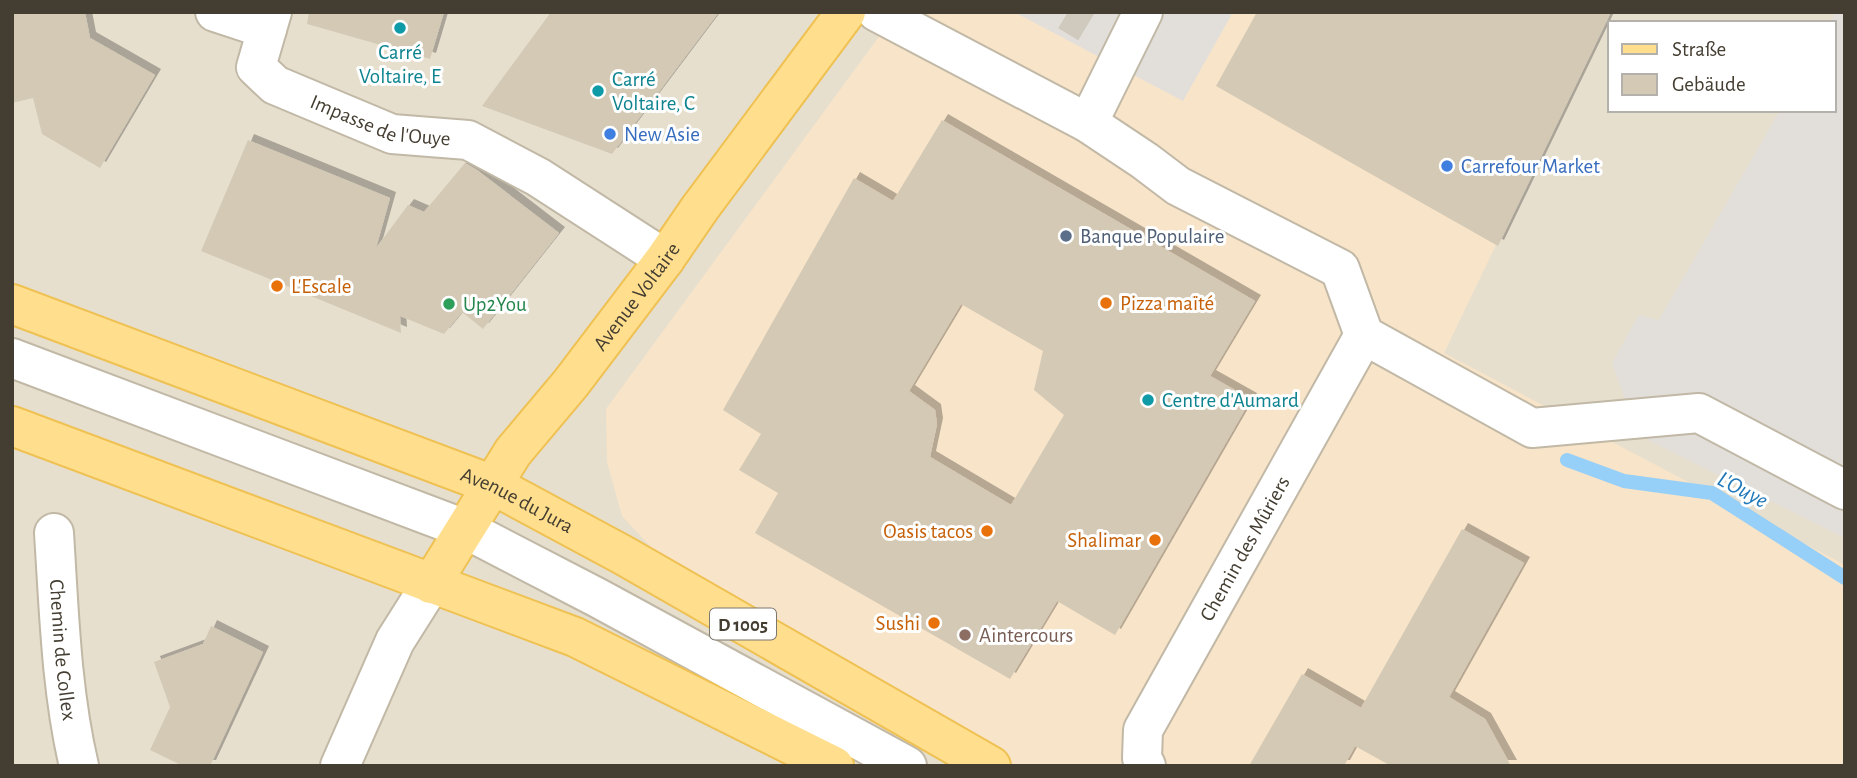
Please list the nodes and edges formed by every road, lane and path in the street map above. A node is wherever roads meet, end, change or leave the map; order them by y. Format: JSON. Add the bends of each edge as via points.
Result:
{"nodes":[{"id":1,"x":215,"y":12,"type":"edge"},
{"id":2,"x":846,"y":12,"type":"edge"},
{"id":3,"x":877,"y":12,"type":"edge"},
{"id":4,"x":1143,"y":12,"type":"edge"},
{"id":5,"x":270,"y":21,"type":"edge"},
{"id":6,"x":1088,"y":123,"type":"junction"},
{"id":7,"x":665,"y":259,"type":"junction"},
{"id":8,"x":12,"y":304,"type":"edge"},
{"id":9,"x":1364,"y":335,"type":"junction"},
{"id":10,"x":12,"y":358,"type":"edge"},
{"id":11,"x":12,"y":426,"type":"edge"},
{"id":12,"x":493,"y":485,"type":"junction"},
{"id":13,"x":1845,"y":490,"type":"edge"},
{"id":14,"x":465,"y":529,"type":"junction"},
{"id":15,"x":54,"y":533,"type":"dead end"},
{"id":16,"x":431,"y":584,"type":"junction"},
{"id":17,"x":79,"y":766,"type":"edge"},
{"id":18,"x":340,"y":766,"type":"edge"},
{"id":19,"x":834,"y":766,"type":"edge"},
{"id":20,"x":908,"y":766,"type":"edge"},
{"id":21,"x":991,"y":766,"type":"edge"},
{"id":22,"x":1146,"y":766,"type":"edge"}],
"edges":[{"from":1,"to":5,"type":"street"},
{"from":2,"to":7,"type":"main road","name":"Avenue Voltaire"},
{"from":3,"to":6,"type":"street"},
{"from":4,"to":6,"type":"street"},
{"from":5,"to":7,"type":"street","name":"Impasse de l'Ouye","via":[[256,67],[275,85],[393,134],[468,140],[538,177]]},
{"from":6,"to":9,"type":"street","via":[[1178,186],[1340,269]]},
{"from":7,"to":12,"type":"main road","name":"Avenue Voltaire","via":[[513,452]]},
{"from":8,"to":12,"type":"main road","name":"Avenue du Jura","number":"D 1005"},
{"from":9,"to":13,"type":"street","via":[[1532,428],[1699,413]]},
{"from":9,"to":22,"type":"street","name":"Chemin des Mûriers","via":[[1143,730]]},
{"from":10,"to":14,"type":"street"},
{"from":11,"to":16,"type":"main road"},
{"from":12,"to":14,"type":"main road","name":"Avenue Voltaire"},
{"from":12,"to":21,"type":"main road","name":"Avenue du Jura","number":"D 1005"},
{"from":14,"to":16,"type":"main road","name":"Avenue Voltaire"},
{"from":14,"to":20,"type":"street"},
{"from":15,"to":17,"type":"street","name":"Chemin de Collex","via":[[71,734]]},
{"from":16,"to":18,"type":"street","via":[[395,641]]},
{"from":16,"to":19,"type":"main road","via":[[575,637]]}]}
